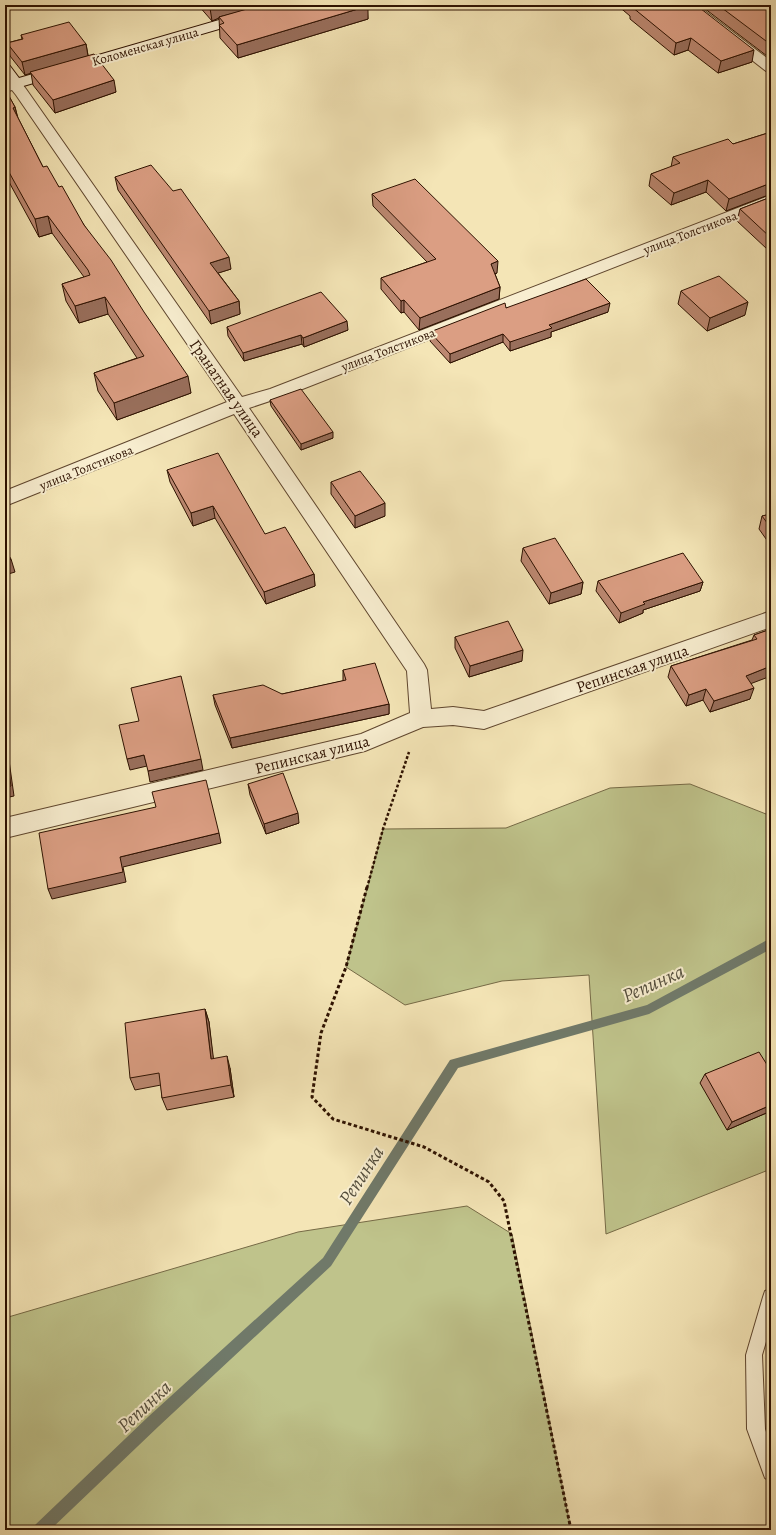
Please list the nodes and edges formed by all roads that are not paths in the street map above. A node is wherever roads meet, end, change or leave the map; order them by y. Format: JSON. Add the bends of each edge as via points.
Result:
{"nodes":[{"id":1,"x":286,"y":5,"type":"edge"},
{"id":2,"x":688,"y":5,"type":"edge"},
{"id":3,"x":771,"y":68,"type":"edge"},
{"id":4,"x":5,"y":69,"type":"edge"},
{"id":5,"x":10,"y":86,"type":"edge"},
{"id":6,"x":771,"y":200,"type":"edge"},
{"id":7,"x":238,"y":405,"type":"junction"},
{"id":8,"x":5,"y":499,"type":"edge"},
{"id":9,"x":771,"y":619,"type":"edge"},
{"id":10,"x":421,"y":718,"type":"junction"},
{"id":11,"x":5,"y":828,"type":"edge"},
{"id":12,"x":771,"y":1297,"type":"edge"},
{"id":13,"x":771,"y":1472,"type":"edge"}],
"edges":[{"from":1,"to":5,"type":"street","name":"Коломенская улица"},
{"from":2,"to":3,"type":"street"},
{"from":4,"to":5,"type":"street","name":"Гранатная улица"},
{"from":5,"to":7,"type":"street","name":"Гранатная улица"},
{"from":6,"to":7,"type":"street","name":"улица Толстикова","via":[[276,393]]},
{"from":7,"to":8,"type":"street","name":"улица Толстикова"},
{"from":7,"to":10,"type":"street","name":"Гранатная улица","via":[[417,670]]},
{"from":9,"to":10,"type":"street","name":"Репинская улица","via":[[484,720],[453,716]]},
{"from":10,"to":11,"type":"street","name":"Репинская улица","via":[[365,742]]},
{"from":12,"to":13,"type":"lane","via":[[754,1355],[756,1429]]}]}
